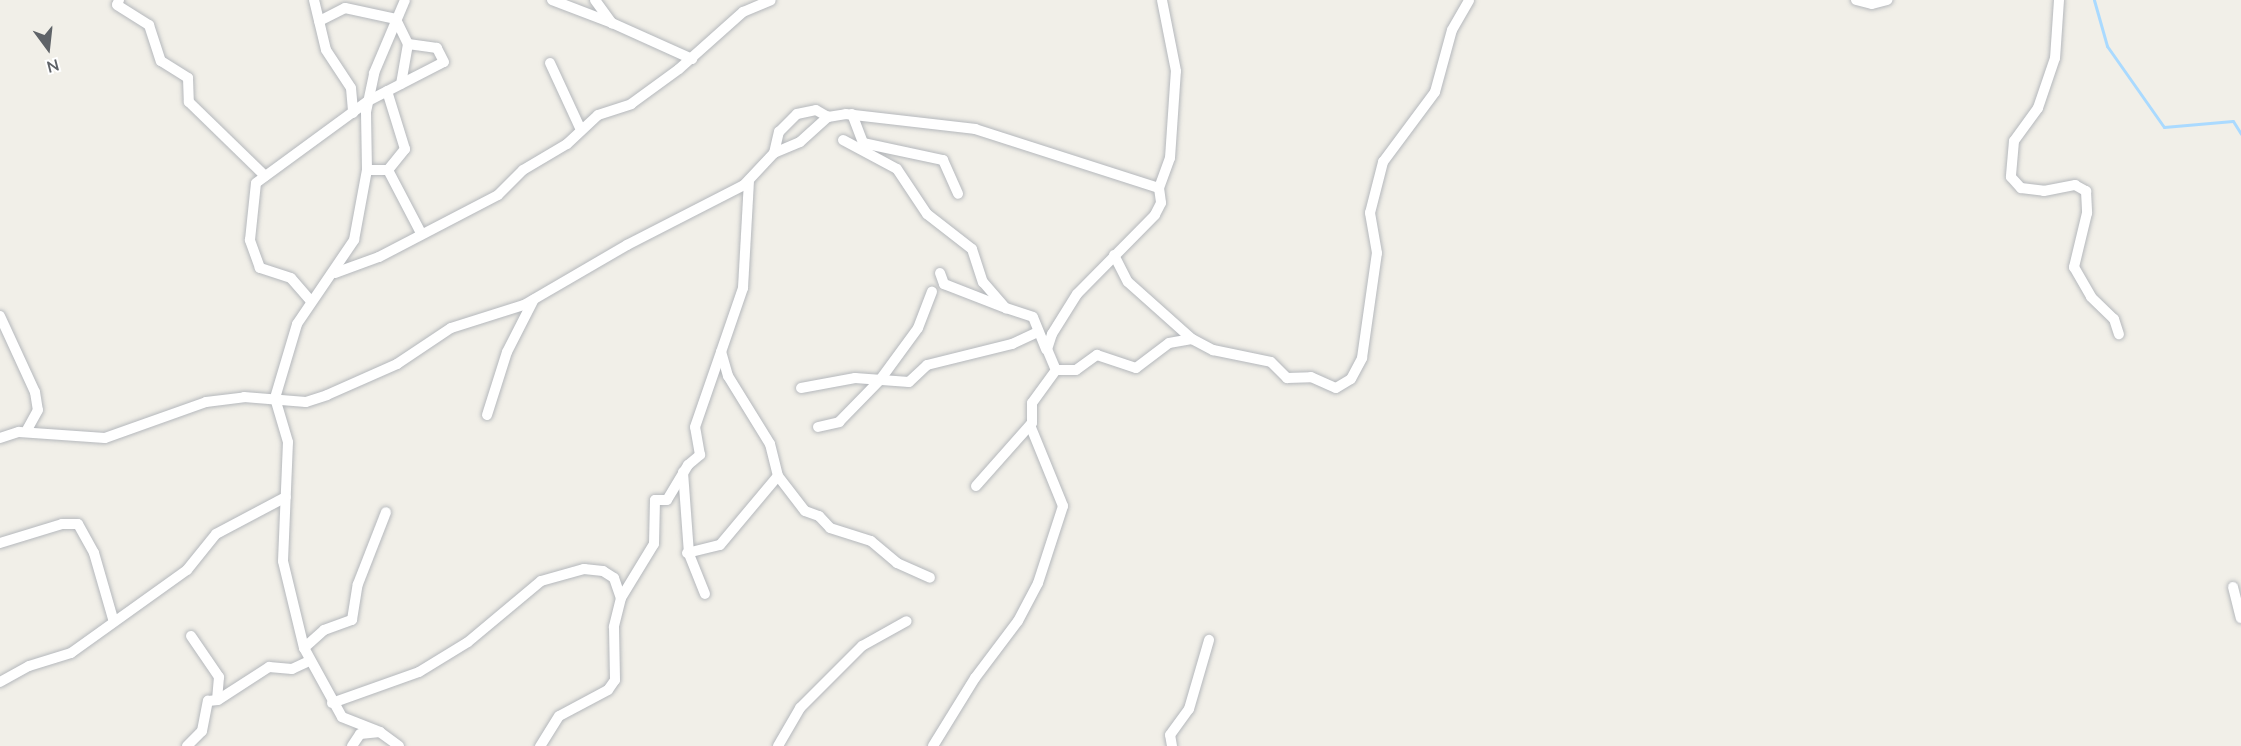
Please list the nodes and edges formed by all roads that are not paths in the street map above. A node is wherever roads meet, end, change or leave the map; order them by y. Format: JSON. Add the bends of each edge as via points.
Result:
{"nodes":[{"id":1,"x":119,"y":0,"type":"edge"},
{"id":2,"x":314,"y":0,"type":"edge"},
{"id":3,"x":405,"y":0,"type":"edge"},
{"id":4,"x":552,"y":0,"type":"edge"},
{"id":5,"x":595,"y":0,"type":"edge"},
{"id":6,"x":771,"y":0,"type":"edge"},
{"id":7,"x":1162,"y":0,"type":"edge"},
{"id":8,"x":1469,"y":0,"type":"edge"},
{"id":9,"x":1856,"y":0,"type":"edge"},
{"id":10,"x":1887,"y":0,"type":"edge"},
{"id":11,"x":2059,"y":0,"type":"edge"},
{"id":12,"x":396,"y":19,"type":"junction"},
{"id":13,"x":319,"y":21,"type":"junction"},
{"id":14,"x":612,"y":23,"type":"junction"},
{"id":15,"x":408,"y":44,"type":"junction"},
{"id":16,"x":692,"y":59,"type":"junction"},
{"id":17,"x":550,"y":63,"type":"dead end"},
{"id":18,"x":401,"y":84,"type":"junction"},
{"id":19,"x":387,"y":92,"type":"junction"},
{"id":20,"x":368,"y":101,"type":"junction"},
{"id":21,"x":352,"y":113,"type":"junction"},
{"id":22,"x":852,"y":114,"type":"junction"},
{"id":23,"x":828,"y":117,"type":"junction"},
{"id":24,"x":581,"y":130,"type":"junction"},
{"id":25,"x":843,"y":140,"type":"dead end"},
{"id":26,"x":774,"y":153,"type":"junction"},
{"id":27,"x":367,"y":170,"type":"junction"},
{"id":28,"x":388,"y":170,"type":"junction"},
{"id":29,"x":266,"y":176,"type":"junction"},
{"id":30,"x":749,"y":182,"type":"junction"},
{"id":31,"x":1159,"y":188,"type":"junction"},
{"id":32,"x":958,"y":194,"type":"dead end"},
{"id":33,"x":421,"y":233,"type":"junction"},
{"id":34,"x":1114,"y":255,"type":"junction"},
{"id":35,"x":335,"y":273,"type":"junction"},
{"id":36,"x":940,"y":273,"type":"dead end"},
{"id":37,"x":932,"y":292,"type":"dead end"},
{"id":38,"x":534,"y":299,"type":"junction"},
{"id":39,"x":310,"y":300,"type":"junction"},
{"id":40,"x":1006,"y":308,"type":"junction"},
{"id":41,"x":0,"y":316,"type":"edge"},
{"id":42,"x":1038,"y":332,"type":"junction"},
{"id":43,"x":2119,"y":334,"type":"dead end"},
{"id":44,"x":1192,"y":339,"type":"junction"},
{"id":45,"x":721,"y":352,"type":"junction"},
{"id":46,"x":1048,"y":356,"type":"junction"},
{"id":47,"x":1056,"y":370,"type":"junction"},
{"id":48,"x":880,"y":380,"type":"junction"},
{"id":49,"x":801,"y":388,"type":"dead end"},
{"id":50,"x":275,"y":398,"type":"junction"},
{"id":51,"x":487,"y":414,"type":"dead end"},
{"id":52,"x":1030,"y":425,"type":"junction"},
{"id":53,"x":818,"y":427,"type":"dead end"},
{"id":54,"x":26,"y":432,"type":"junction"},
{"id":55,"x":0,"y":438,"type":"edge"},
{"id":56,"x":683,"y":472,"type":"junction"},
{"id":57,"x":778,"y":476,"type":"junction"},
{"id":58,"x":976,"y":486,"type":"dead end"},
{"id":59,"x":286,"y":497,"type":"junction"},
{"id":60,"x":386,"y":512,"type":"dead end"},
{"id":61,"x":0,"y":543,"type":"edge"},
{"id":62,"x":688,"y":552,"type":"junction"},
{"id":63,"x":930,"y":578,"type":"dead end"},
{"id":64,"x":2233,"y":587,"type":"dead end"},
{"id":65,"x":705,"y":594,"type":"dead end"},
{"id":66,"x":621,"y":598,"type":"junction"},
{"id":67,"x":2241,"y":618,"type":"edge"},
{"id":68,"x":113,"y":619,"type":"junction"},
{"id":69,"x":907,"y":621,"type":"dead end"},
{"id":70,"x":191,"y":636,"type":"dead end"},
{"id":71,"x":1209,"y":640,"type":"dead end"},
{"id":72,"x":304,"y":648,"type":"junction"},
{"id":73,"x":309,"y":661,"type":"junction"},
{"id":74,"x":0,"y":682,"type":"edge"},
{"id":75,"x":217,"y":698,"type":"junction"},
{"id":76,"x":332,"y":703,"type":"junction"},
{"id":77,"x":380,"y":732,"type":"junction"},
{"id":78,"x":188,"y":746,"type":"edge"},
{"id":79,"x":352,"y":746,"type":"edge"},
{"id":80,"x":399,"y":746,"type":"edge"},
{"id":81,"x":540,"y":746,"type":"edge"},
{"id":82,"x":778,"y":746,"type":"edge"},
{"id":83,"x":933,"y":746,"type":"edge"},
{"id":84,"x":1172,"y":746,"type":"edge"}],
"edges":[{"from":1,"to":29,"type":"street","via":[[117,5],[149,25],[161,61],[188,78],[189,102]]},
{"from":2,"to":13,"type":"street"},
{"from":3,"to":12,"type":"street"},
{"from":4,"to":14,"type":"street"},
{"from":5,"to":14,"type":"street"},
{"from":6,"to":16,"type":"street","via":[[743,12]]},
{"from":7,"to":31,"type":"street","via":[[1176,71],[1171,147]]},
{"from":8,"to":44,"type":"street","via":[[1452,30],[1435,92],[1383,162],[1375,185],[1370,213],[1377,259],[1362,358],[1351,380],[1336,388],[1311,377],[1287,378],[1273,362],[1213,350]]},
{"from":9,"to":10,"type":"street","via":[[1878,4]]},
{"from":11,"to":43,"type":"street","via":[[2055,58],[2038,108],[2014,141],[2011,177],[2021,188],[2044,191],[2075,186],[2086,191],[2086,213],[2074,267],[2091,297],[2114,319]]},
{"from":12,"to":13,"type":"street","via":[[345,8]]},
{"from":12,"to":15,"type":"street"},
{"from":12,"to":20,"type":"street","via":[[381,49]]},
{"from":13,"to":21,"type":"street","via":[[326,50],[351,88]]},
{"from":14,"to":16,"type":"street"},
{"from":15,"to":18,"type":"street"},
{"from":15,"to":18,"type":"street","via":[[437,48],[444,62]]},
{"from":16,"to":24,"type":"street","via":[[631,104],[598,115]]},
{"from":17,"to":24,"type":"street"},
{"from":18,"to":19,"type":"street"},
{"from":19,"to":20,"type":"street"},
{"from":19,"to":28,"type":"street","via":[[405,149]]},
{"from":20,"to":21,"type":"street"},
{"from":20,"to":27,"type":"street"},
{"from":21,"to":29,"type":"street"},
{"from":22,"to":23,"type":"street"},
{"from":22,"to":31,"type":"street","via":[[975,129]]},
{"from":22,"to":32,"type":"street","via":[[863,143],[943,160]]},
{"from":23,"to":26,"type":"street","via":[[800,142]]},
{"from":23,"to":26,"type":"street","via":[[816,110],[797,114],[779,132]]},
{"from":24,"to":33,"type":"street","via":[[567,144],[523,170],[498,195]]},
{"from":25,"to":40,"type":"street","via":[[897,169],[927,214],[972,249],[983,282]]},
{"from":26,"to":30,"type":"street"},
{"from":27,"to":28,"type":"street"},
{"from":27,"to":35,"type":"street","via":[[354,240]]},
{"from":28,"to":33,"type":"street"},
{"from":29,"to":39,"type":"street","via":[[255,183],[250,240],[260,268],[291,278]]},
{"from":30,"to":38,"type":"street"},
{"from":30,"to":45,"type":"street","via":[[743,288]]},
{"from":31,"to":34,"type":"street","via":[[1161,203],[1155,215]]},
{"from":33,"to":35,"type":"street","via":[[379,257]]},
{"from":34,"to":44,"type":"street","via":[[1128,282]]},
{"from":34,"to":46,"type":"street","via":[[1063,315],[1048,343]]},
{"from":35,"to":39,"type":"street"},
{"from":36,"to":40,"type":"street","via":[[944,284]]},
{"from":37,"to":48,"type":"street","via":[[918,328]]},
{"from":38,"to":50,"type":"street","via":[[451,328],[397,364],[327,395],[306,402]]},
{"from":38,"to":51,"type":"street","via":[[507,352]]},
{"from":39,"to":50,"type":"street","via":[[291,340]]},
{"from":40,"to":42,"type":"street","via":[[1033,317]]},
{"from":41,"to":54,"type":"street","via":[[35,392],[38,410]]},
{"from":42,"to":46,"type":"street"},
{"from":42,"to":48,"type":"street","via":[[1012,344],[927,365],[909,382]]},
{"from":44,"to":47,"type":"street","via":[[1169,343],[1136,368],[1097,356],[1076,370]]},
{"from":45,"to":56,"type":"street","via":[[695,427],[700,455]]},
{"from":45,"to":57,"type":"street","via":[[728,376],[770,444]]},
{"from":46,"to":47,"type":"street"},
{"from":47,"to":52,"type":"street","via":[[1032,403]]},
{"from":48,"to":49,"type":"street","via":[[855,378]]},
{"from":48,"to":53,"type":"street","via":[[839,422]]},
{"from":50,"to":54,"type":"street","via":[[206,402],[105,438]]},
{"from":50,"to":59,"type":"street","via":[[288,442]]},
{"from":52,"to":58,"type":"street"},
{"from":52,"to":83,"type":"street","via":[[1063,506],[1038,583],[1018,621],[975,678]]},
{"from":54,"to":55,"type":"street"},
{"from":56,"to":62,"type":"street"},
{"from":56,"to":66,"type":"street","via":[[667,500],[655,500],[654,544]]},
{"from":57,"to":62,"type":"street","via":[[720,545]]},
{"from":57,"to":63,"type":"street","via":[[805,511],[819,516],[830,528],[871,541],[897,563]]},
{"from":59,"to":68,"type":"street","via":[[216,534],[187,570]]},
{"from":59,"to":72,"type":"street","via":[[283,561]]},
{"from":60,"to":72,"type":"street","via":[[358,584],[352,620],[324,630]]},
{"from":61,"to":68,"type":"street","via":[[62,524],[78,524],[94,553]]},
{"from":62,"to":65,"type":"street"},
{"from":64,"to":67,"type":"street"},
{"from":66,"to":76,"type":"street","via":[[614,578],[603,571],[557,574],[541,581],[468,642],[419,672]]},
{"from":66,"to":81,"type":"street","via":[[614,627],[618,664],[614,685],[559,716]]},
{"from":68,"to":74,"type":"street","via":[[71,653],[29,666]]},
{"from":69,"to":82,"type":"street","via":[[862,646],[800,708]]},
{"from":70,"to":75,"type":"street","via":[[219,677]]},
{"from":71,"to":84,"type":"street","via":[[1189,709],[1170,735]]},
{"from":72,"to":73,"type":"street"},
{"from":73,"to":75,"type":"street","via":[[292,669],[269,667]]},
{"from":73,"to":76,"type":"street"},
{"from":75,"to":78,"type":"street","via":[[208,701],[202,731]]},
{"from":76,"to":77,"type":"street","via":[[342,717]]},
{"from":77,"to":79,"type":"street","via":[[360,734]]},
{"from":77,"to":80,"type":"street"}]}
